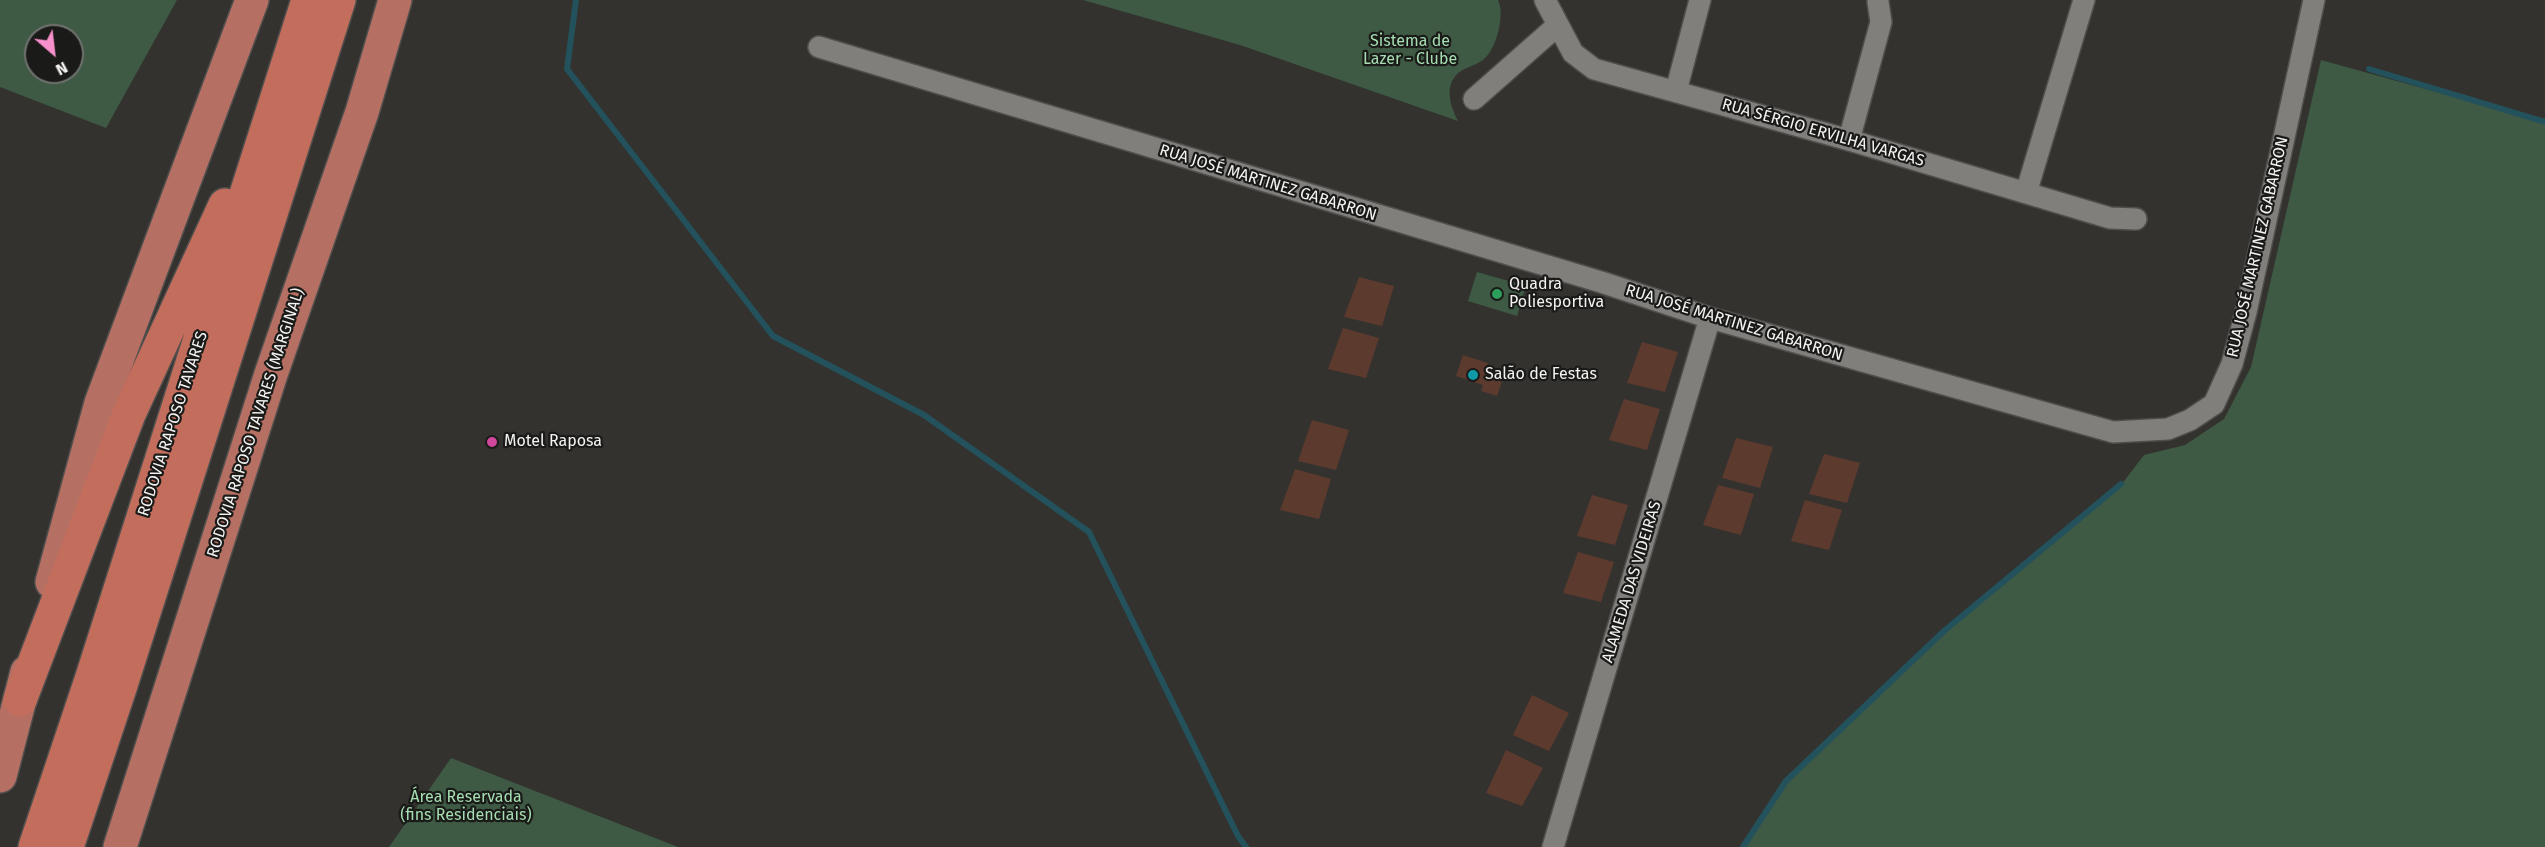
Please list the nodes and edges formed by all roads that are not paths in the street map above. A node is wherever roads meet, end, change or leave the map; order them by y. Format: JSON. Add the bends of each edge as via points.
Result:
{"nodes":[{"id":1,"x":252,"y":0,"type":"edge"},
{"id":2,"x":308,"y":0,"type":"edge"},
{"id":3,"x":339,"y":0,"type":"edge"},
{"id":4,"x":395,"y":0,"type":"edge"},
{"id":5,"x":1545,"y":0,"type":"edge"},
{"id":6,"x":1700,"y":0,"type":"edge"},
{"id":7,"x":2084,"y":0,"type":"edge"},
{"id":8,"x":2314,"y":0,"type":"edge"},
{"id":9,"x":1878,"y":2,"type":"dead end"},
{"id":10,"x":1558,"y":25,"type":"junction"},
{"id":11,"x":819,"y":47,"type":"dead end"},
{"id":12,"x":288,"y":67,"type":"junction"},
{"id":13,"x":1676,"y":91,"type":"junction"},
{"id":14,"x":1474,"y":99,"type":"dead end"},
{"id":15,"x":1849,"y":140,"type":"junction"},
{"id":16,"x":2026,"y":193,"type":"junction"},
{"id":17,"x":2136,"y":219,"type":"dead end"},
{"id":18,"x":1710,"y":318,"type":"junction"},
{"id":19,"x":20,"y":700,"type":"junction"},
{"id":20,"x":0,"y":776,"type":"edge"},
{"id":21,"x":35,"y":847,"type":"edge"},
{"id":22,"x":67,"y":847,"type":"edge"},
{"id":23,"x":120,"y":847,"type":"edge"},
{"id":24,"x":1553,"y":847,"type":"edge"}],
"edges":[{"from":1,"to":19,"type":"highway","via":[[101,404]]},
{"from":2,"to":12,"type":"highway","name":"RODOVIA RAPOSO TAVARES"},
{"from":3,"to":22,"type":"highway","name":"RODOVIA RAPOSO TAVARES"},
{"from":4,"to":23,"type":"highway","name":"RODOVIA RAPOSO TAVARES (MARGINAL)","via":[[362,112],[271,374]]},
{"from":5,"to":10,"type":"street","name":"RUA SÉRGIO ERVILHA VARGAS"},
{"from":6,"to":13,"type":"street"},
{"from":7,"to":16,"type":"street"},
{"from":8,"to":18,"type":"street","name":"RUA JOSÉ MARTINEZ GABARRON","via":[[2232,364],[2214,404],[2190,420],[2168,429],[2113,432]]},
{"from":9,"to":15,"type":"street","via":[[1881,22]]},
{"from":10,"to":13,"type":"street","name":"RUA SÉRGIO ERVILHA VARGAS","via":[[1573,53],[1594,69]]},
{"from":10,"to":14,"type":"street"},
{"from":11,"to":18,"type":"street","name":"RUA JOSÉ MARTINEZ GABARRON"},
{"from":12,"to":19,"type":"highway","via":[[129,414]]},
{"from":12,"to":21,"type":"highway","name":"RODOVIA RAPOSO TAVARES"},
{"from":13,"to":15,"type":"street","name":"RUA SÉRGIO ERVILHA VARGAS"},
{"from":15,"to":16,"type":"street","name":"RUA SÉRGIO ERVILHA VARGAS"},
{"from":16,"to":17,"type":"street","name":"RUA SÉRGIO ERVILHA VARGAS","via":[[2110,218]]},
{"from":18,"to":24,"type":"street","name":"ALAMEDA DAS VIDEIRAS"},
{"from":19,"to":20,"type":"highway"}]}
